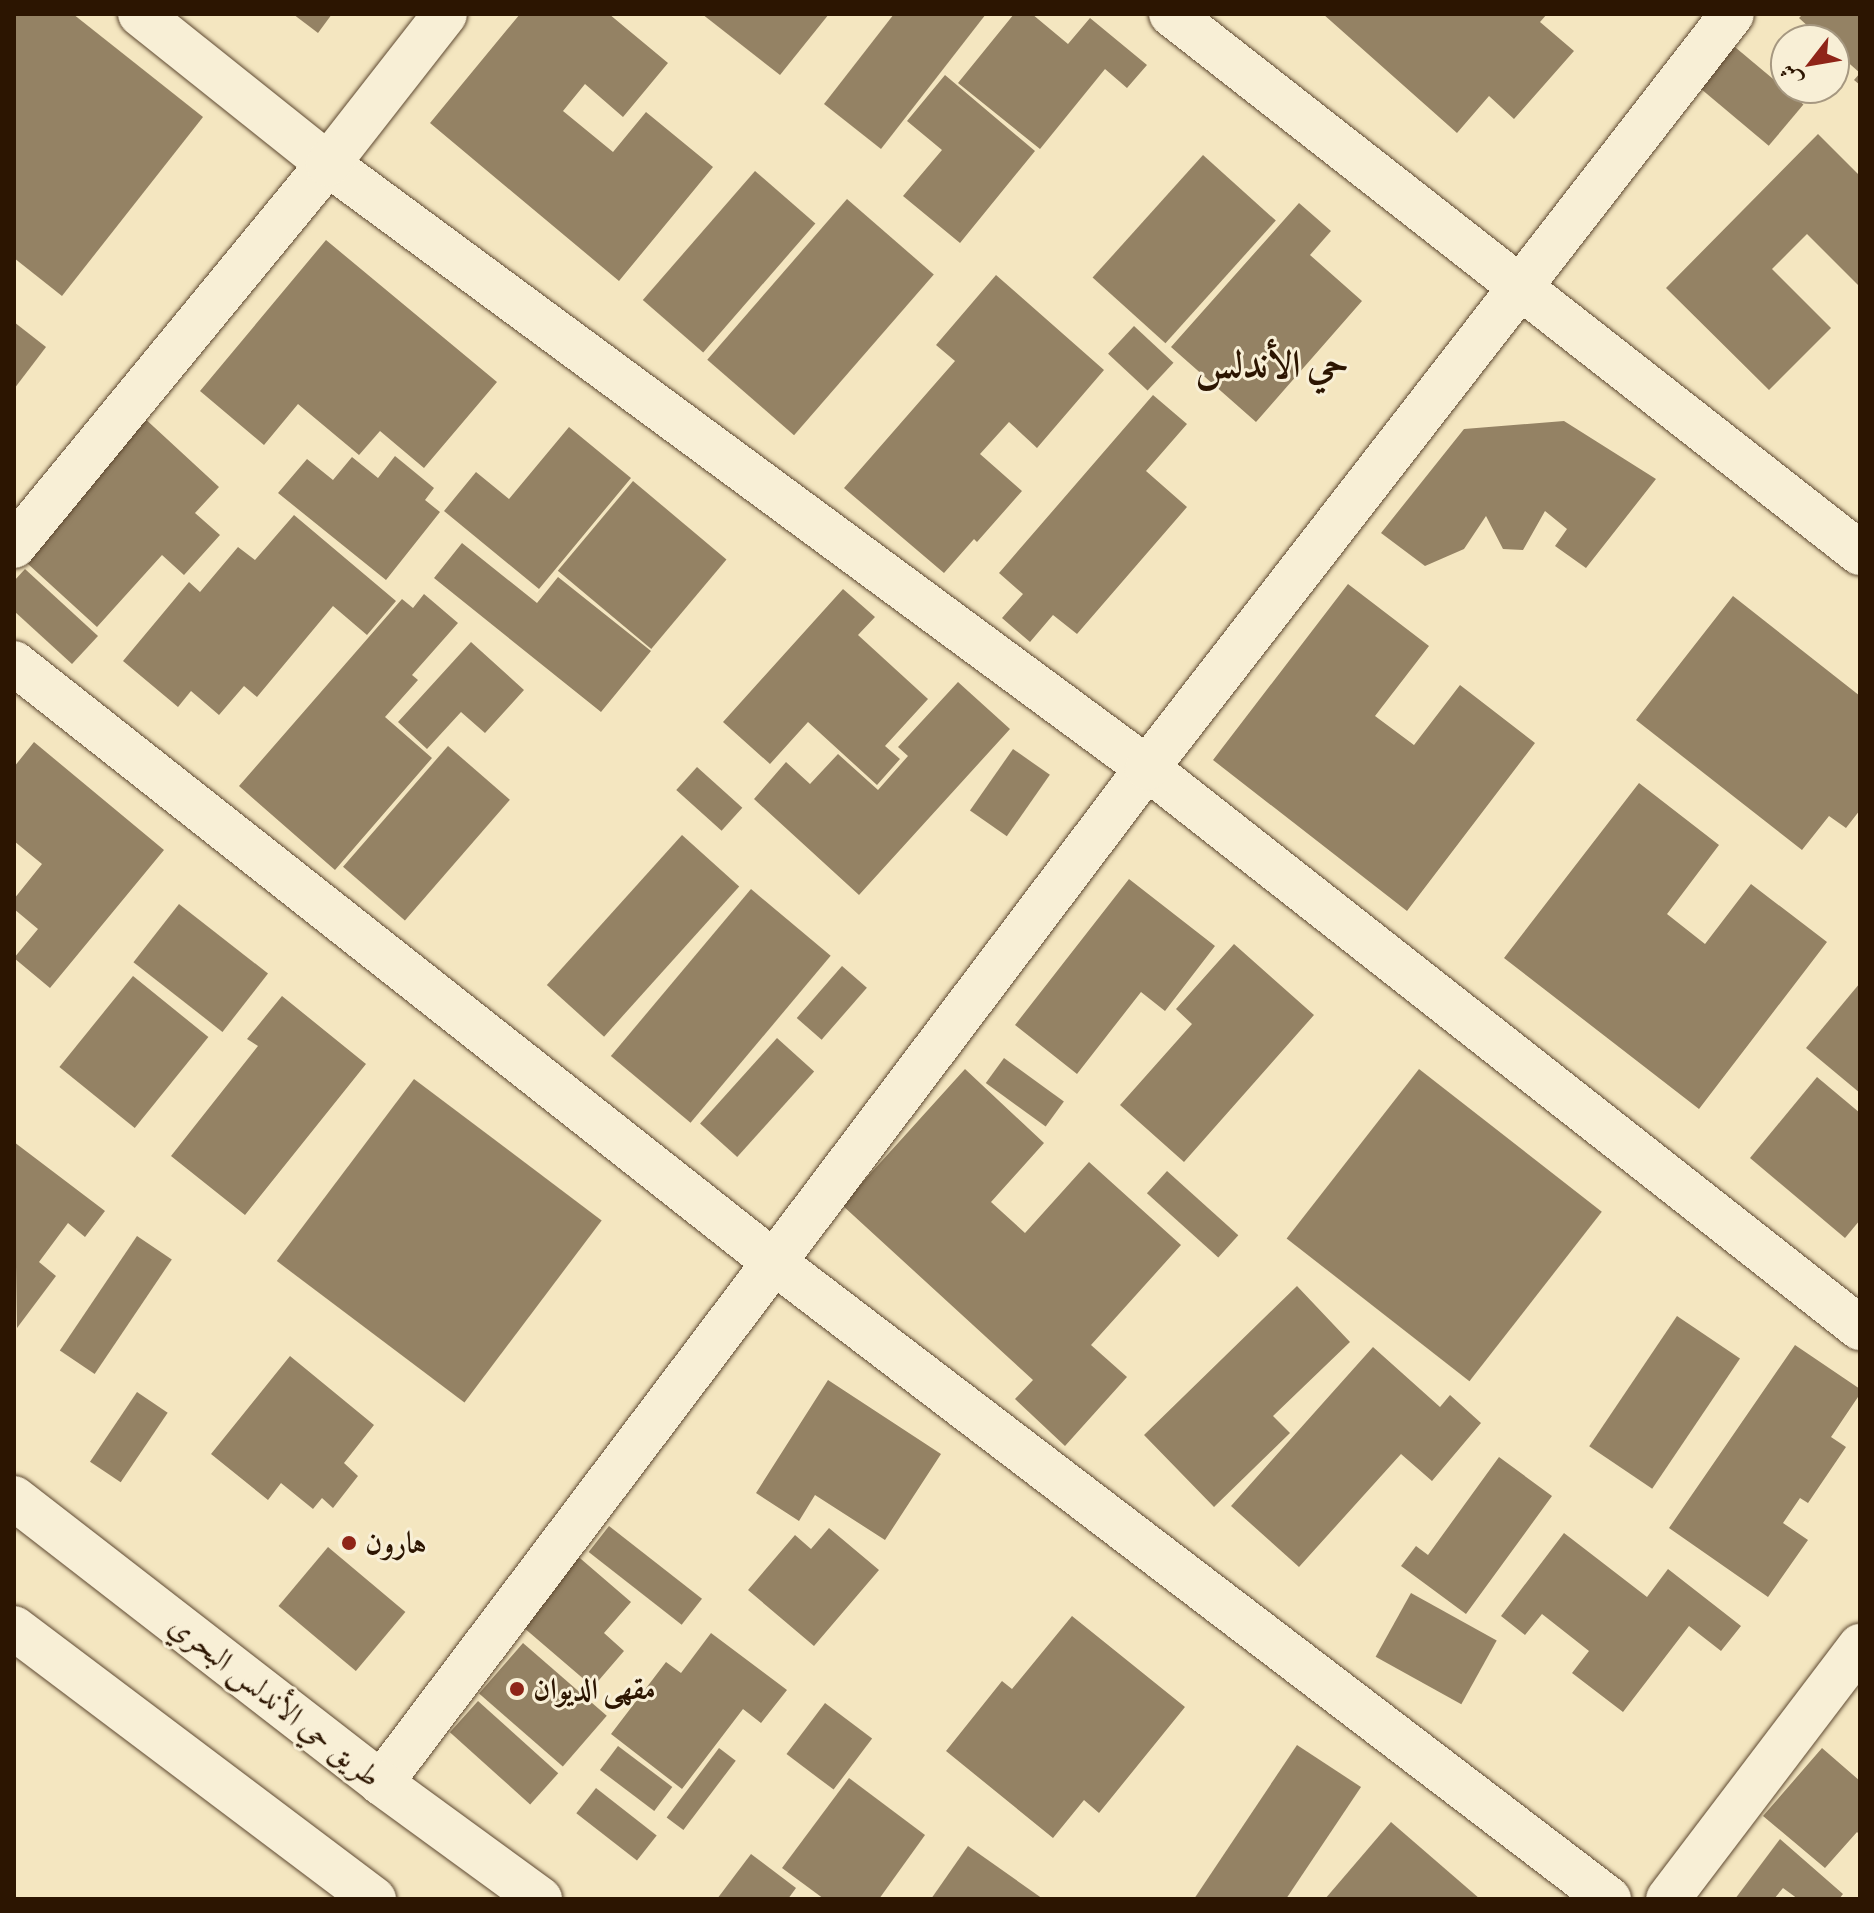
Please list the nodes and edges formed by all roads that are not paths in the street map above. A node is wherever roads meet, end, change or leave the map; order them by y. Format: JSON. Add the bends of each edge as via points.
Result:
{"nodes":[{"id":1,"x":140,"y":14,"type":"edge"},
{"id":2,"x":445,"y":14,"type":"edge"},
{"id":3,"x":1171,"y":14,"type":"edge"},
{"id":4,"x":1732,"y":14,"type":"edge"},
{"id":5,"x":328,"y":164,"type":"junction"},
{"id":6,"x":1520,"y":287,"type":"junction"},
{"id":7,"x":14,"y":546,"type":"edge"},
{"id":8,"x":1860,"y":553,"type":"edge"},
{"id":9,"x":14,"y":663,"type":"edge"},
{"id":10,"x":1147,"y":768,"type":"junction"},
{"id":11,"x":775,"y":1263,"type":"junction"},
{"id":12,"x":1860,"y":1328,"type":"edge"},
{"id":13,"x":14,"y":1498,"type":"edge"},
{"id":14,"x":14,"y":1628,"type":"edge"},
{"id":15,"x":1860,"y":1646,"type":"edge"},
{"id":16,"x":381,"y":1783,"type":"junction"},
{"id":17,"x":374,"y":1899,"type":"edge"},
{"id":18,"x":540,"y":1899,"type":"edge"},
{"id":19,"x":1609,"y":1899,"type":"edge"},
{"id":20,"x":1668,"y":1899,"type":"edge"}],
"edges":[{"from":1,"to":5,"type":"street"},
{"from":2,"to":5,"type":"street"},
{"from":3,"to":6,"type":"street"},
{"from":4,"to":6,"type":"street"},
{"from":5,"to":7,"type":"street"},
{"from":5,"to":10,"type":"street"},
{"from":6,"to":8,"type":"street"},
{"from":6,"to":10,"type":"street"},
{"from":9,"to":11,"type":"street"},
{"from":10,"to":11,"type":"street"},
{"from":10,"to":12,"type":"street"},
{"from":11,"to":16,"type":"street"},
{"from":11,"to":19,"type":"street"},
{"from":13,"to":16,"type":"street","name":"طريق حي الأندلس البحري"},
{"from":14,"to":17,"type":"street"},
{"from":15,"to":20,"type":"street"},
{"from":16,"to":18,"type":"street","name":"طريق حي الأندلس البحري"}]}
